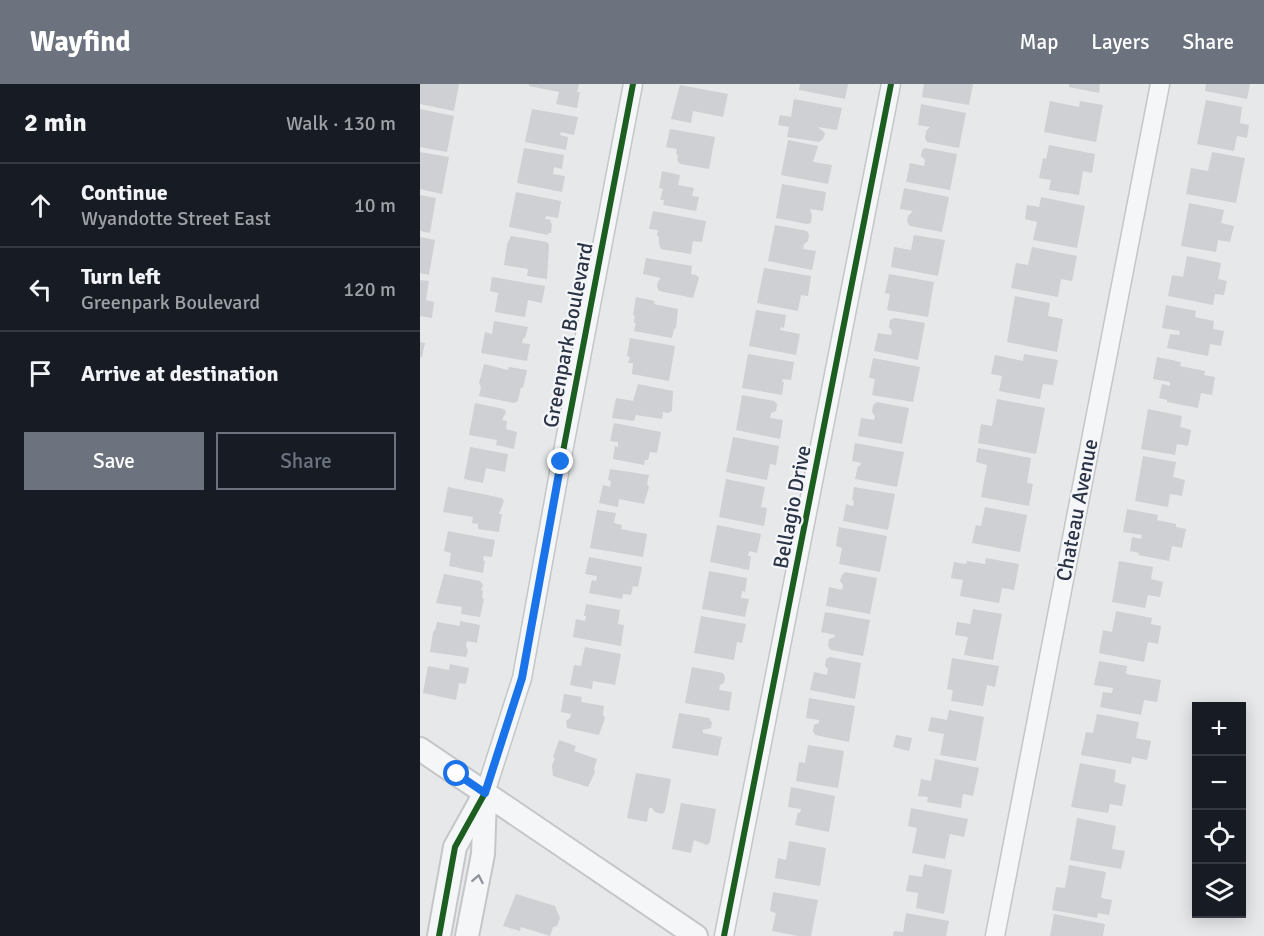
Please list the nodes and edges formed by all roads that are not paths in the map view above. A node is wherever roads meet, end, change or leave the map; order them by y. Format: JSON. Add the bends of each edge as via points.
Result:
{"nodes":[{"id":1,"x":633,"y":84,"type":"edge"},
{"id":2,"x":891,"y":84,"type":"edge"},
{"id":3,"x":1160,"y":84,"type":"edge"},
{"id":4,"x":420,"y":749,"type":"edge"},
{"id":5,"x":485,"y":793,"type":"junction"},
{"id":6,"x":439,"y":936,"type":"edge"},
{"id":7,"x":467,"y":936,"type":"edge"},
{"id":8,"x":696,"y":936,"type":"edge"},
{"id":9,"x":724,"y":936,"type":"edge"},
{"id":10,"x":995,"y":936,"type":"edge"}],
"edges":[{"from":1,"to":5,"type":"street","name":"Greenpark Boulevard","via":[[522,678]]},
{"from":2,"to":9,"type":"street","name":"Bellagio Drive"},
{"from":3,"to":10,"type":"street","name":"Chateau Avenue"},
{"from":4,"to":5,"type":"street"},
{"from":5,"to":6,"type":"street","name":"Greenpark Boulevard","via":[[455,848]]},
{"from":7,"to":5,"type":"street","name":"Greenpark Boulevard","one_way":true,"via":[[483,854]]},
{"from":5,"to":8,"type":"street"}]}
